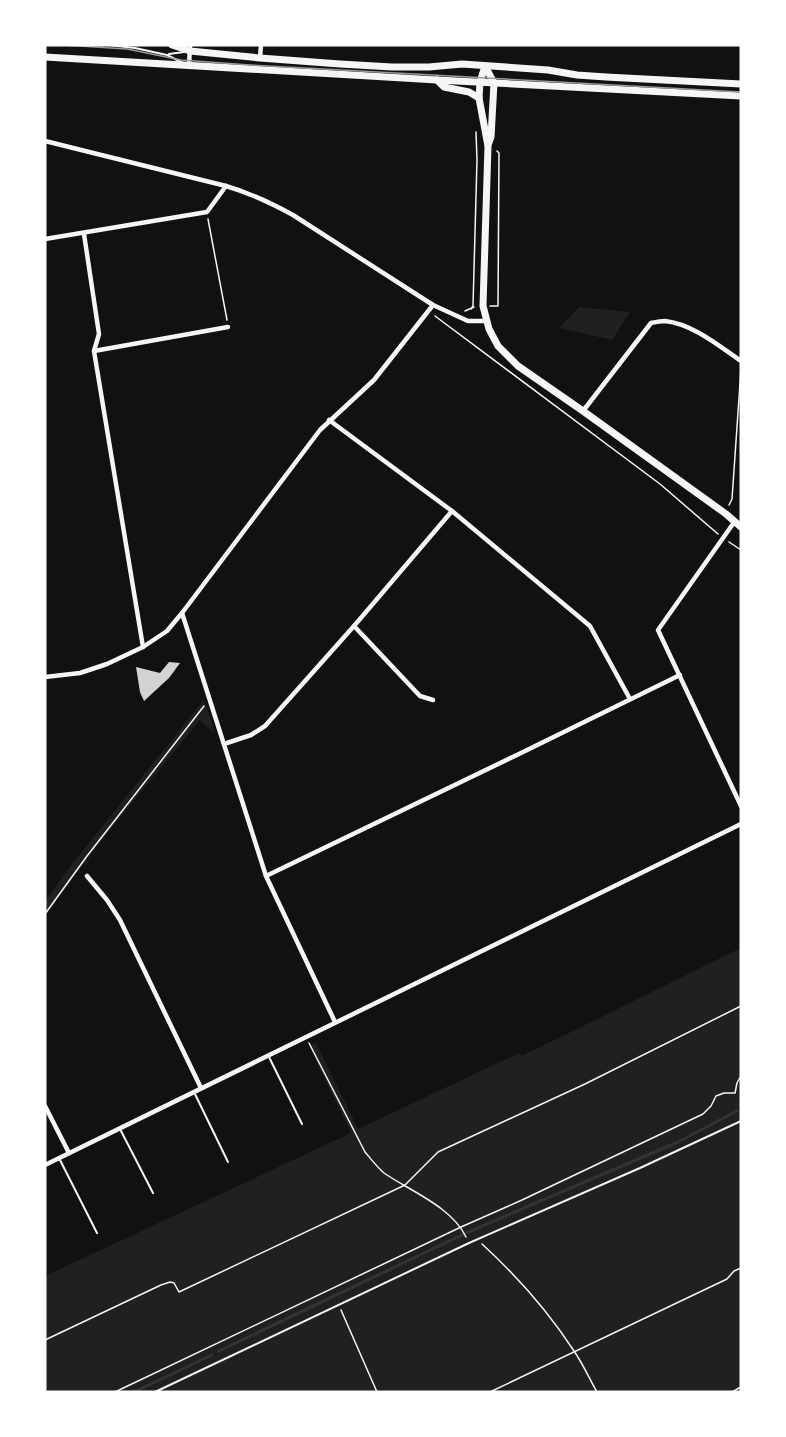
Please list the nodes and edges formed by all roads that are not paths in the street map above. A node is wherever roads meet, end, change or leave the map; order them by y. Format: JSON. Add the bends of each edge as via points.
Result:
{"nodes":[{"id":1,"x":108,"y":45,"type":"edge"},
{"id":2,"x":172,"y":45,"type":"edge"},
{"id":3,"x":261,"y":45,"type":"edge"},
{"id":4,"x":190,"y":48,"type":"edge"},
{"id":5,"x":167,"y":55,"type":"junction"},
{"id":6,"x":45,"y":57,"type":"edge"},
{"id":7,"x":260,"y":58,"type":"junction"},
{"id":8,"x":189,"y":66,"type":"junction"},
{"id":9,"x":485,"y":66,"type":"junction"},
{"id":10,"x":437,"y":80,"type":"junction"},
{"id":11,"x":480,"y":82,"type":"junction"},
{"id":12,"x":494,"y":82,"type":"junction"},
{"id":13,"x":741,"y":84,"type":"edge"},
{"id":14,"x":741,"y":96,"type":"edge"},
{"id":15,"x":479,"y":98,"type":"junction"},
{"id":16,"x":45,"y":141,"type":"edge"},
{"id":17,"x":488,"y":146,"type":"junction"},
{"id":18,"x":226,"y":186,"type":"junction"},
{"id":19,"x":84,"y":234,"type":"junction"},
{"id":20,"x":45,"y":239,"type":"edge"},
{"id":21,"x":433,"y":305,"type":"junction"},
{"id":22,"x":487,"y":321,"type":"junction"},
{"id":23,"x":228,"y":327,"type":"road end"},
{"id":24,"x":94,"y":351,"type":"junction"},
{"id":25,"x":741,"y":361,"type":"edge"},
{"id":26,"x":583,"y":411,"type":"junction"},
{"id":27,"x":329,"y":420,"type":"junction"},
{"id":28,"x":452,"y":511,"type":"junction"},
{"id":29,"x":735,"y":521,"type":"junction"},
{"id":30,"x":741,"y":527,"type":"edge"},
{"id":31,"x":182,"y":614,"type":"junction"},
{"id":32,"x":354,"y":626,"type":"junction"},
{"id":33,"x":143,"y":646,"type":"junction"},
{"id":34,"x":680,"y":675,"type":"junction"},
{"id":35,"x":45,"y":677,"type":"edge"},
{"id":36,"x":630,"y":699,"type":"junction"},
{"id":37,"x":433,"y":700,"type":"dead end"},
{"id":38,"x":224,"y":744,"type":"junction"},
{"id":39,"x":741,"y":806,"type":"edge"},
{"id":40,"x":741,"y":824,"type":"edge"},
{"id":41,"x":87,"y":876,"type":"dead end"},
{"id":42,"x":266,"y":876,"type":"junction"},
{"id":43,"x":335,"y":1023,"type":"junction"},
{"id":44,"x":268,"y":1055,"type":"junction"},
{"id":45,"x":201,"y":1088,"type":"junction"},
{"id":46,"x":194,"y":1092,"type":"junction"},
{"id":47,"x":45,"y":1106,"type":"edge"},
{"id":48,"x":741,"y":1121,"type":"edge"},
{"id":49,"x":303,"y":1124,"type":"dead end"},
{"id":50,"x":120,"y":1128,"type":"junction"},
{"id":51,"x":69,"y":1153,"type":"junction"},
{"id":52,"x":59,"y":1158,"type":"junction"},
{"id":53,"x":228,"y":1162,"type":"dead end"},
{"id":54,"x":45,"y":1165,"type":"edge"},
{"id":55,"x":153,"y":1193,"type":"dead end"},
{"id":56,"x":97,"y":1233,"type":"dead end"},
{"id":57,"x":155,"y":1392,"type":"edge"}],
"edges":[{"from":1,"to":5,"type":"lane"},
{"from":2,"to":4,"type":"main road"},
{"from":3,"to":7,"type":"street"},
{"from":4,"to":5,"type":"lane"},
{"from":4,"to":7,"type":"main road"},
{"from":4,"to":8,"type":"street"},
{"from":5,"to":8,"type":"lane"},
{"from":6,"to":8,"type":"main road"},
{"from":7,"to":9,"type":"main road","via":[[392,67]]},
{"from":8,"to":10,"type":"main road"},
{"from":9,"to":11,"type":"main road"},
{"from":9,"to":12,"type":"main road"},
{"from":9,"to":13,"type":"main road"},
{"from":10,"to":11,"type":"main road"},
{"from":10,"to":15,"type":"main road","via":[[444,87]]},
{"from":11,"to":12,"type":"main road"},
{"from":11,"to":15,"type":"main road"},
{"from":12,"to":14,"type":"main road"},
{"from":12,"to":17,"type":"main road"},
{"from":15,"to":17,"type":"main road"},
{"from":16,"to":18,"type":"street"},
{"from":17,"to":22,"type":"main road","via":[[483,306]]},
{"from":18,"to":19,"type":"street","via":[[207,212]]},
{"from":18,"to":21,"type":"street","via":[[248,192],[293,215]]},
{"from":19,"to":20,"type":"street"},
{"from":19,"to":24,"type":"street","via":[[99,334]]},
{"from":21,"to":22,"type":"street","via":[[468,321]]},
{"from":21,"to":27,"type":"street","via":[[374,380]]},
{"from":22,"to":26,"type":"main road","via":[[498,346],[518,366]]},
{"from":23,"to":24,"type":"street"},
{"from":24,"to":33,"type":"street"},
{"from":25,"to":26,"type":"street","via":[[684,326],[665,321],[651,323]]},
{"from":26,"to":29,"type":"main road"},
{"from":27,"to":28,"type":"street"},
{"from":27,"to":31,"type":"street"},
{"from":28,"to":32,"type":"street"},
{"from":28,"to":36,"type":"street","via":[[591,626]]},
{"from":29,"to":30,"type":"main road"},
{"from":29,"to":34,"type":"street","via":[[658,630]]},
{"from":31,"to":33,"type":"street","via":[[167,631]]},
{"from":31,"to":38,"type":"street"},
{"from":32,"to":37,"type":"street","via":[[420,696]]},
{"from":32,"to":38,"type":"street","via":[[265,726]]},
{"from":33,"to":35,"type":"street","via":[[80,673]]},
{"from":34,"to":36,"type":"street"},
{"from":34,"to":39,"type":"street"},
{"from":36,"to":42,"type":"street"},
{"from":38,"to":42,"type":"street"},
{"from":40,"to":43,"type":"street"},
{"from":41,"to":45,"type":"street","via":[[120,920]]},
{"from":42,"to":43,"type":"street"},
{"from":43,"to":44,"type":"street"},
{"from":44,"to":45,"type":"street"},
{"from":44,"to":49,"type":"lane"},
{"from":45,"to":46,"type":"street"},
{"from":46,"to":50,"type":"street"},
{"from":46,"to":53,"type":"lane"},
{"from":47,"to":51,"type":"street"},
{"from":48,"to":57,"type":"lane","via":[[477,1239]]},
{"from":50,"to":51,"type":"street"},
{"from":50,"to":55,"type":"lane"},
{"from":51,"to":52,"type":"street"},
{"from":52,"to":54,"type":"street"},
{"from":52,"to":56,"type":"lane"}]}
